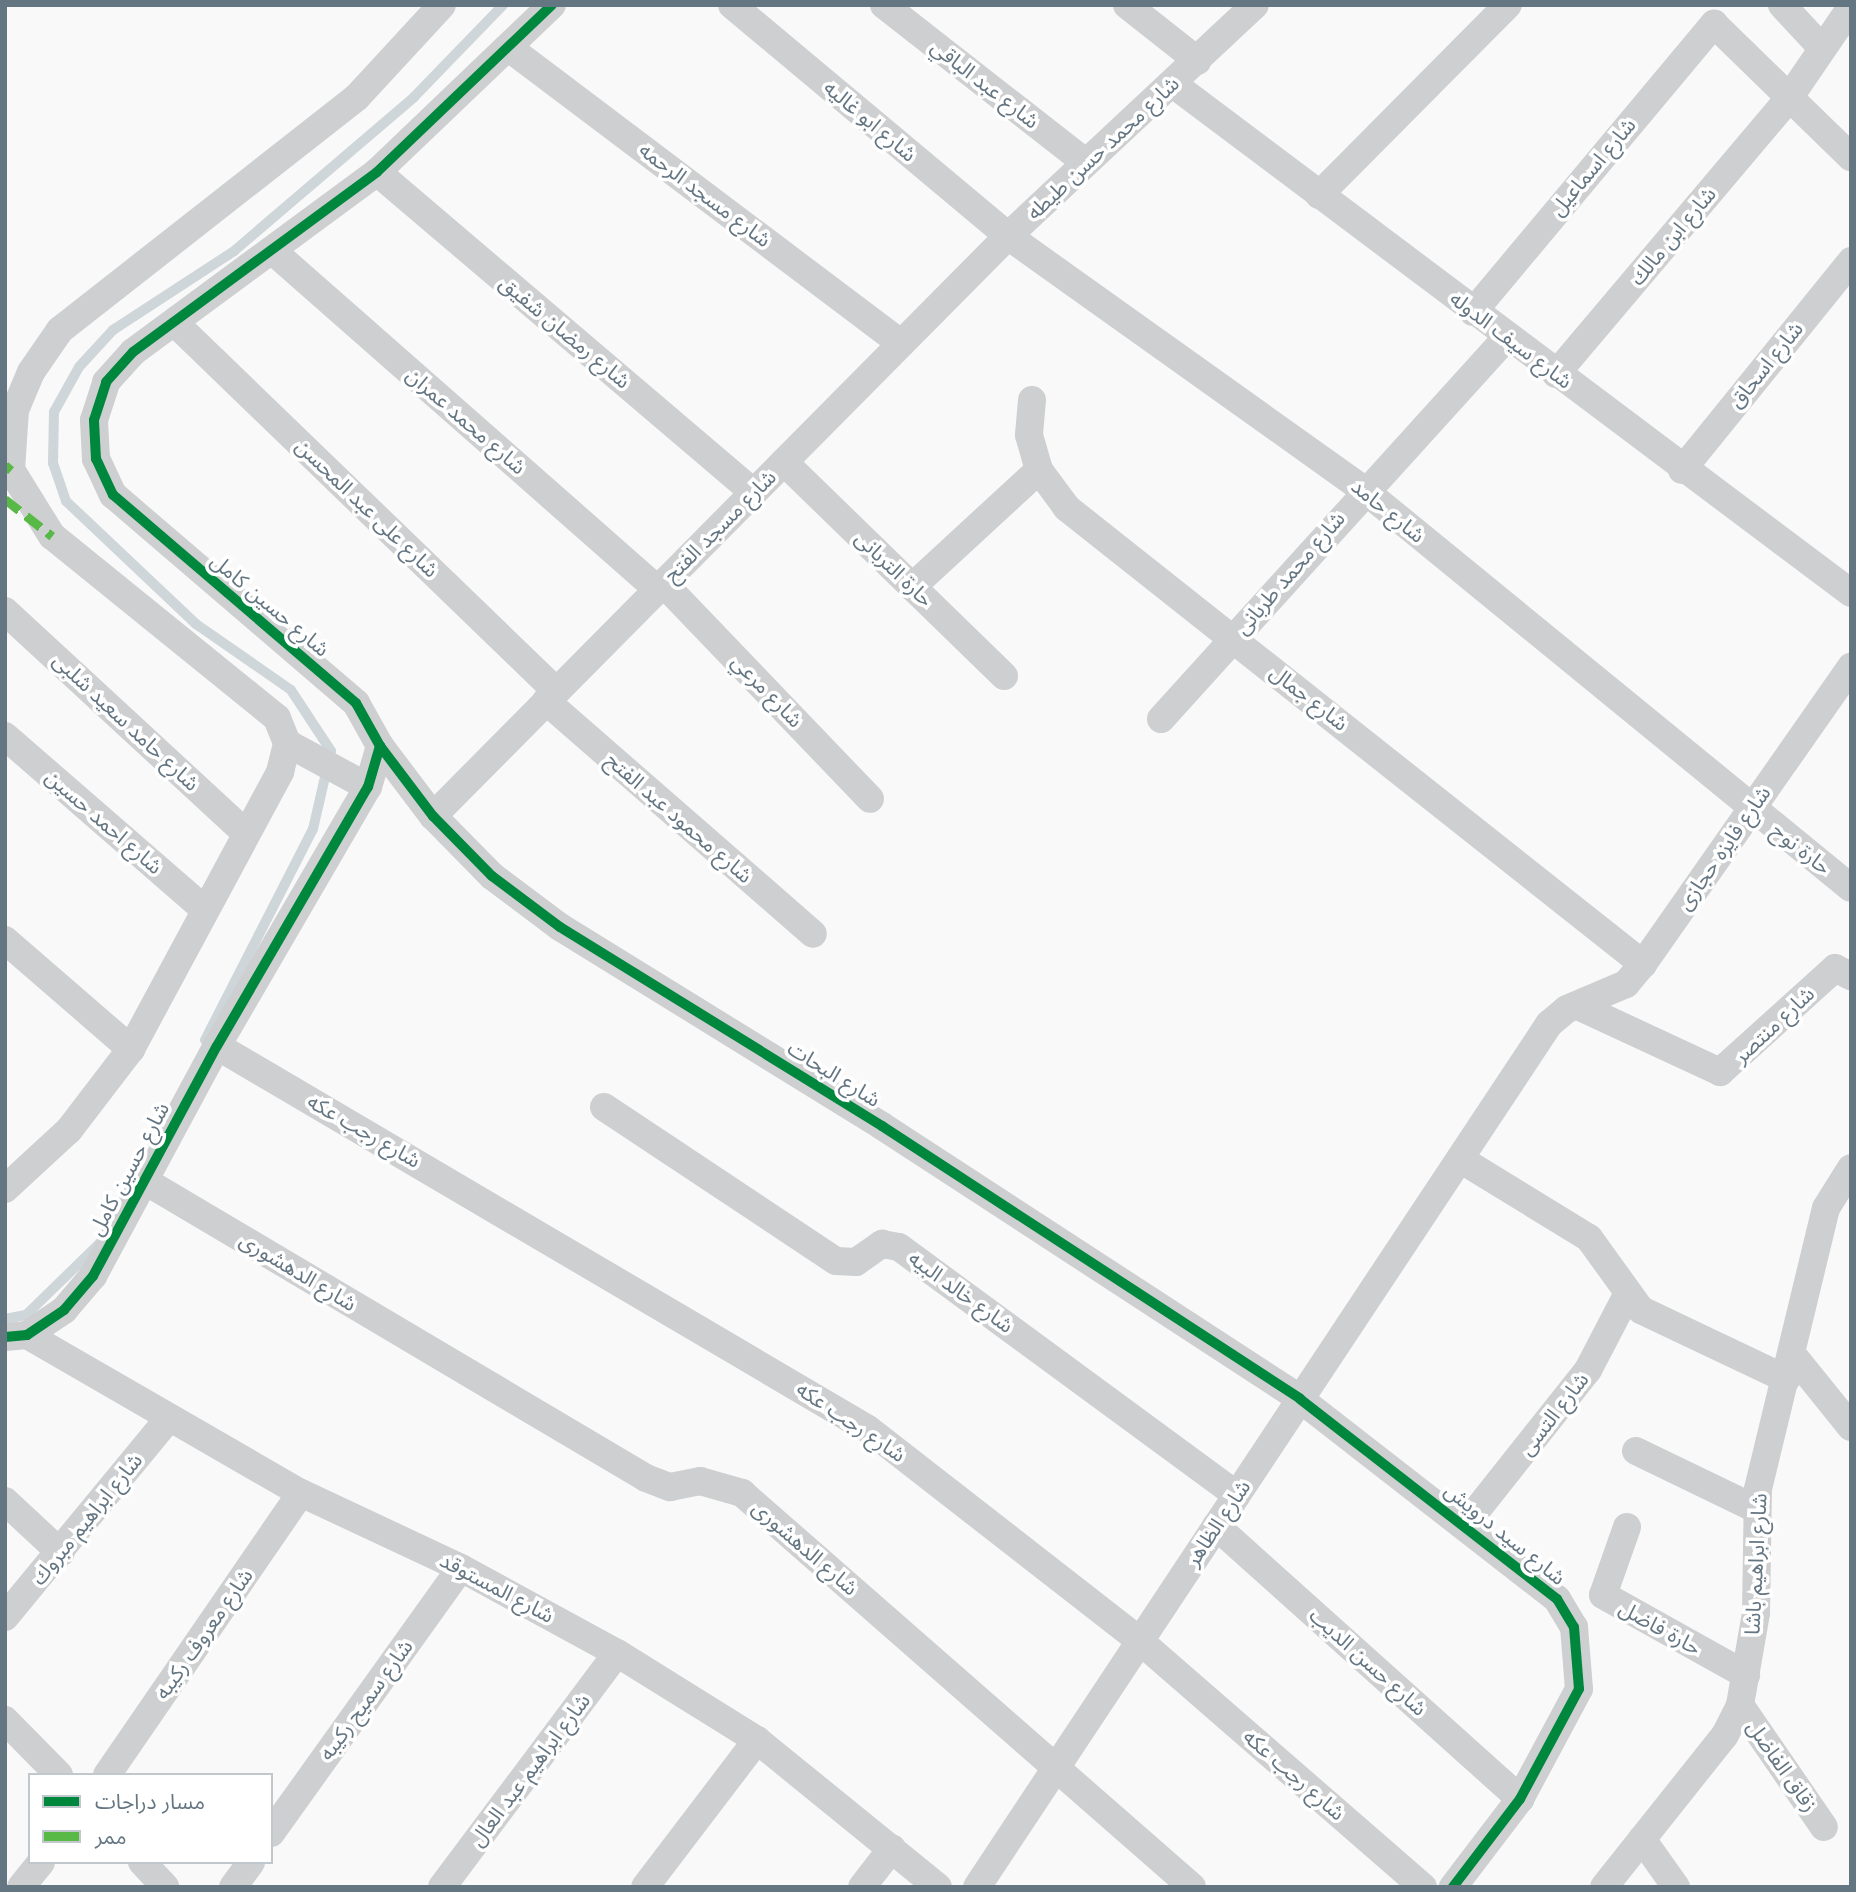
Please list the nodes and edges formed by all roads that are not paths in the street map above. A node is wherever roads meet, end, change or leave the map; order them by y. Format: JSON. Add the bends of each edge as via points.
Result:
{"nodes":[{"id":1,"x":442,"y":5,"type":"edge"},
{"id":2,"x":552,"y":5,"type":"edge"},
{"id":3,"x":732,"y":5,"type":"edge"},
{"id":4,"x":884,"y":5,"type":"edge"},
{"id":5,"x":1127,"y":5,"type":"edge"},
{"id":6,"x":1255,"y":5,"type":"edge"},
{"id":7,"x":1508,"y":5,"type":"edge"},
{"id":8,"x":1782,"y":5,"type":"edge"},
{"id":9,"x":1851,"y":7,"type":"edge"},
{"id":10,"x":509,"y":48,"type":"junction"},
{"id":11,"x":1822,"y":48,"type":"junction"},
{"id":12,"x":1198,"y":61,"type":"junction"},
{"id":13,"x":1173,"y":84,"type":"junction"},
{"id":14,"x":1789,"y":98,"type":"junction"},
{"id":15,"x":1851,"y":157,"type":"edge"},
{"id":16,"x":1086,"y":163,"type":"junction"},
{"id":17,"x":377,"y":172,"type":"junction"},
{"id":18,"x":1320,"y":195,"type":"junction"},
{"id":19,"x":1007,"y":236,"type":"junction"},
{"id":20,"x":275,"y":253,"type":"junction"},
{"id":21,"x":1851,"y":261,"type":"edge"},
{"id":22,"x":1474,"y":312,"type":"junction"},
{"id":23,"x":177,"y":325,"type":"junction"},
{"id":24,"x":1507,"y":337,"type":"junction"},
{"id":25,"x":901,"y":343,"type":"junction"},
{"id":26,"x":1556,"y":374,"type":"junction"},
{"id":27,"x":1032,"y":400,"type":"dead end"},
{"id":28,"x":784,"y":462,"type":"junction"},
{"id":29,"x":1039,"y":470,"type":"junction"},
{"id":30,"x":1682,"y":470,"type":"junction"},
{"id":31,"x":1364,"y":490,"type":"junction"},
{"id":32,"x":753,"y":492,"type":"junction"},
{"id":33,"x":1846,"y":579,"type":"edge"},
{"id":34,"x":660,"y":586,"type":"junction"},
{"id":35,"x":912,"y":587,"type":"junction"},
{"id":36,"x":5,"y":611,"type":"edge"},
{"id":37,"x":1233,"y":638,"type":"junction"},
{"id":38,"x":1851,"y":667,"type":"edge"},
{"id":39,"x":1004,"y":676,"type":"dead end"},
{"id":40,"x":551,"y":696,"type":"junction"},
{"id":41,"x":1161,"y":719,"type":"dead end"},
{"id":42,"x":5,"y":736,"type":"edge"},
{"id":43,"x":287,"y":743,"type":"junction"},
{"id":44,"x":380,"y":746,"type":"junction"},
{"id":45,"x":368,"y":787,"type":"junction"},
{"id":46,"x":870,"y":799,"type":"dead end"},
{"id":47,"x":1751,"y":811,"type":"junction"},
{"id":48,"x":433,"y":816,"type":"junction"},
{"id":49,"x":246,"y":833,"type":"junction"},
{"id":50,"x":1851,"y":888,"type":"edge"},
{"id":51,"x":203,"y":908,"type":"junction"},
{"id":52,"x":813,"y":934,"type":"dead end"},
{"id":53,"x":5,"y":940,"type":"edge"},
{"id":54,"x":1643,"y":964,"type":"junction"},
{"id":55,"x":1851,"y":976,"type":"edge"},
{"id":56,"x":1578,"y":1006,"type":"junction"},
{"id":57,"x":217,"y":1046,"type":"junction"},
{"id":58,"x":131,"y":1049,"type":"junction"},
{"id":59,"x":604,"y":1107,"type":"dead end"},
{"id":60,"x":1460,"y":1158,"type":"junction"},
{"id":61,"x":1851,"y":1168,"type":"edge"},
{"id":62,"x":145,"y":1181,"type":"junction"},
{"id":63,"x":5,"y":1189,"type":"edge"},
{"id":64,"x":1628,"y":1293,"type":"junction"},
{"id":65,"x":16,"y":1336,"type":"edge"},
{"id":66,"x":1789,"y":1366,"type":"junction"},
{"id":67,"x":1300,"y":1399,"type":"junction"},
{"id":68,"x":168,"y":1419,"type":"junction"},
{"id":69,"x":1851,"y":1427,"type":"edge"},
{"id":70,"x":1636,"y":1451,"type":"dead end"},
{"id":71,"x":301,"y":1493,"type":"junction"},
{"id":72,"x":1237,"y":1494,"type":"junction"},
{"id":73,"x":5,"y":1501,"type":"edge"},
{"id":74,"x":1756,"y":1508,"type":"junction"},
{"id":75,"x":1465,"y":1525,"type":"junction"},
{"id":76,"x":1216,"y":1526,"type":"junction"},
{"id":77,"x":1627,"y":1527,"type":"dead end"},
{"id":78,"x":61,"y":1553,"type":"junction"},
{"id":79,"x":461,"y":1567,"type":"junction"},
{"id":80,"x":5,"y":1617,"type":"edge"},
{"id":81,"x":1140,"y":1642,"type":"junction"},
{"id":82,"x":617,"y":1653,"type":"junction"},
{"id":83,"x":1746,"y":1675,"type":"junction"},
{"id":84,"x":1740,"y":1705,"type":"junction"},
{"id":85,"x":5,"y":1720,"type":"edge"},
{"id":86,"x":757,"y":1740,"type":"junction"},
{"id":87,"x":1056,"y":1768,"type":"junction"},
{"id":88,"x":57,"y":1773,"type":"edge"},
{"id":89,"x":108,"y":1773,"type":"edge"},
{"id":90,"x":1520,"y":1799,"type":"junction"},
{"id":91,"x":1824,"y":1827,"type":"dead end"},
{"id":92,"x":273,"y":1830,"type":"edge"},
{"id":93,"x":1642,"y":1839,"type":"junction"},
{"id":94,"x":892,"y":1847,"type":"junction"},
{"id":95,"x":39,"y":1864,"type":"edge"},
{"id":96,"x":144,"y":1864,"type":"edge"},
{"id":97,"x":250,"y":1864,"type":"edge"},
{"id":98,"x":21,"y":1887,"type":"edge"},
{"id":99,"x":165,"y":1887,"type":"edge"},
{"id":100,"x":233,"y":1887,"type":"edge"},
{"id":101,"x":442,"y":1887,"type":"edge"},
{"id":102,"x":645,"y":1887,"type":"edge"},
{"id":103,"x":862,"y":1887,"type":"edge"},
{"id":104,"x":938,"y":1887,"type":"edge"},
{"id":105,"x":977,"y":1887,"type":"edge"},
{"id":106,"x":1192,"y":1887,"type":"edge"},
{"id":107,"x":1423,"y":1887,"type":"edge"},
{"id":108,"x":1453,"y":1887,"type":"edge"},
{"id":109,"x":1604,"y":1887,"type":"edge"},
{"id":110,"x":1676,"y":1887,"type":"edge"}],
"edges":[{"from":1,"to":43,"type":"street","via":[[357,97],[60,330],[31,372],[15,410],[11,470],[52,536],[277,718]]},
{"from":2,"to":10,"type":"street","name":"شارع حسين كامل"},
{"from":3,"to":19,"type":"street","name":"شارع ابو غاليه"},
{"from":4,"to":16,"type":"street","name":"شارع عبد الباقي"},
{"from":5,"to":12,"type":"street"},
{"from":6,"to":12,"type":"street","name":"شارع محمد حسن طيطه"},
{"from":7,"to":18,"type":"street"},
{"from":8,"to":11,"type":"street"},
{"from":9,"to":11,"type":"street","name":"شارع ابن مالك"},
{"from":10,"to":17,"type":"street","name":"شارع حسين كامل"},
{"from":10,"to":25,"type":"street","name":"شارع مسجد الرحمه"},
{"from":11,"to":14,"type":"street","name":"شارع ابن مالك"},
{"from":12,"to":13,"type":"street","name":"شارع محمد حسن طيطه"},
{"from":13,"to":16,"type":"street","name":"شارع محمد حسن طيطه"},
{"from":13,"to":18,"type":"street","name":"شارع سيف الدوله"},
{"from":14,"to":15,"type":"street"},
{"from":14,"to":22,"type":"street","name":"شارع اسماعيل","via":[[1714,24]]},
{"from":14,"to":26,"type":"street","name":"شارع ابن مالك"},
{"from":16,"to":19,"type":"street","name":"شارع محمد حسن طيطه"},
{"from":17,"to":20,"type":"street","name":"شارع حسين كامل"},
{"from":17,"to":32,"type":"street","name":"شارع رمضان شفيق"},
{"from":18,"to":22,"type":"street","name":"شارع سيف الدوله"},
{"from":19,"to":25,"type":"street","name":"شارع مسجد الفتح"},
{"from":19,"to":31,"type":"street","name":"شارع حامد"},
{"from":20,"to":23,"type":"street","name":"شارع حسين كامل"},
{"from":20,"to":34,"type":"street","name":"شارع محمد عمران"},
{"from":21,"to":30,"type":"street","name":"شارع اسحاق"},
{"from":22,"to":24,"type":"street","name":"شارع سيف الدوله"},
{"from":23,"to":40,"type":"street","name":"شارع على عبد المحسن"},
{"from":23,"to":44,"type":"street","name":"شارع حسين كامل","via":[[132,352],[106,382],[94,419],[102,471],[113,495],[356,703]]},
{"from":24,"to":26,"type":"street","name":"شارع سيف الدوله"},
{"from":24,"to":31,"type":"street","name":"شارع محمد طربانى"},
{"from":25,"to":28,"type":"street","name":"شارع مسجد الفتح"},
{"from":26,"to":30,"type":"street","name":"شارع سيف الدوله"},
{"from":27,"to":29,"type":"street","name":"شارع جمال","via":[[1029,435]]},
{"from":28,"to":32,"type":"street","name":"شارع مسجد الفتح"},
{"from":28,"to":35,"type":"street","name":"حارة التربانى"},
{"from":29,"to":35,"type":"street"},
{"from":29,"to":37,"type":"street","name":"شارع جمال","via":[[1067,508]]},
{"from":30,"to":33,"type":"street","name":"شارع سيف الدوله"},
{"from":31,"to":37,"type":"street","name":"شارع محمد طربانى"},
{"from":31,"to":47,"type":"street","name":"شارع حامد"},
{"from":32,"to":34,"type":"street","name":"شارع مسجد الفتح"},
{"from":34,"to":40,"type":"street","name":"شارع مسجد الفتح"},
{"from":34,"to":46,"type":"street","name":"شارع مرعي"},
{"from":35,"to":39,"type":"street","name":"حارة التربانى"},
{"from":36,"to":49,"type":"street","name":"شارع حامد سعيد شلبى"},
{"from":37,"to":41,"type":"street","name":"شارع محمد طربانى"},
{"from":37,"to":54,"type":"street","name":"شارع جمال"},
{"from":38,"to":47,"type":"street","name":"شارع فايزه حجازى"},
{"from":40,"to":48,"type":"street","name":"شارع مسجد الفتح"},
{"from":40,"to":52,"type":"street","name":"شارع محمود عبد الفتح"},
{"from":42,"to":51,"type":"street","name":"شارع احمد حسين"},
{"from":43,"to":45,"type":"street"},
{"from":43,"to":49,"type":"street","via":[[280,772]]},
{"from":44,"to":45,"type":"street","name":"شارع حسين كامل"},
{"from":44,"to":48,"type":"street","name":"شارع البحات"},
{"from":45,"to":57,"type":"street","name":"شارع حسين كامل"},
{"from":47,"to":50,"type":"street","name":"حارة نوح"},
{"from":47,"to":54,"type":"street","name":"شارع فايزه حجازى"},
{"from":48,"to":67,"type":"street","name":"شارع البحات","via":[[492,876],[559,927],[882,1126]]},
{"from":49,"to":51,"type":"street"},
{"from":51,"to":58,"type":"street"},
{"from":53,"to":58,"type":"street"},
{"from":54,"to":56,"type":"street","name":"شارع فايزه حجازى","via":[[1626,984]]},
{"from":55,"to":56,"type":"street","name":"شارع منتصر","via":[[1835,968],[1720,1072]]},
{"from":56,"to":60,"type":"street","name":"شارع الظاهر","via":[[1549,1024]]},
{"from":57,"to":62,"type":"street","name":"شارع حسين كامل"},
{"from":57,"to":81,"type":"street","name":"شارع رجب عكه","via":[[868,1429]]},
{"from":58,"to":63,"type":"street","via":[[69,1130]]},
{"from":59,"to":72,"type":"street","name":"شارع خالد البيه","via":[[836,1261],[856,1262],[882,1244],[899,1247]]},
{"from":60,"to":64,"type":"street","via":[[1589,1238]]},
{"from":60,"to":67,"type":"street","name":"شارع الظاهر"},
{"from":61,"to":66,"type":"street","name":"شارع ابراهيم باشا","via":[[1826,1208]]},
{"from":62,"to":65,"type":"street","name":"شارع حسين كامل","via":[[93,1276],[64,1310]]},
{"from":62,"to":87,"type":"street","name":"شارع الدهشورى","via":[[646,1478],[670,1487],[700,1481],[742,1493]]},
{"from":64,"to":66,"type":"street","via":[[1647,1314]]},
{"from":64,"to":75,"type":"street","name":"شارع التسى","via":[[1588,1370]]},
{"from":65,"to":68,"type":"street","name":"شارع المستوقد"},
{"from":66,"to":69,"type":"street"},
{"from":66,"to":74,"type":"street","name":"شارع ابراهيم باشا"},
{"from":67,"to":72,"type":"street","name":"شارع الظاهر"},
{"from":67,"to":75,"type":"street","name":"شارع سيد درويش"},
{"from":68,"to":71,"type":"street","name":"شارع المستوقد"},
{"from":68,"to":78,"type":"street","name":"شارع ابراهيم مبروك"},
{"from":70,"to":74,"type":"street"},
{"from":71,"to":79,"type":"street","name":"شارع المستوقد"},
{"from":71,"to":89,"type":"street","name":"شارع معروف ركيبه"},
{"from":72,"to":76,"type":"street","name":"شارع الظاهر"},
{"from":73,"to":78,"type":"street"},
{"from":74,"to":83,"type":"street","name":"شارع ابراهيم باشا","via":[[1756,1613]]},
{"from":75,"to":90,"type":"street","name":"شارع سيد درويش","via":[[1557,1599],[1574,1627],[1581,1658],[1579,1689]]},
{"from":76,"to":81,"type":"street","name":"شارع الظاهر"},
{"from":76,"to":90,"type":"street","name":"شارع حسن الديب"},
{"from":77,"to":83,"type":"street","name":"حارة فاضل","via":[[1603,1594]]},
{"from":78,"to":80,"type":"street","name":"شارع ابراهيم مبروك"},
{"from":79,"to":82,"type":"street","name":"شارع المستوقد"},
{"from":79,"to":92,"type":"street","name":"شارع سميح ركيبه"},
{"from":81,"to":87,"type":"street","name":"شارع الظاهر"},
{"from":81,"to":107,"type":"street","name":"شارع رجب عكه"},
{"from":82,"to":86,"type":"street","name":"شارع المستوقد"},
{"from":82,"to":101,"type":"street","name":"شارع ابراهيم عبد العال"},
{"from":83,"to":84,"type":"street","name":"شارع ابراهيم باشا"},
{"from":84,"to":91,"type":"street","name":"زقاق الفاضل"},
{"from":84,"to":93,"type":"street","name":"شارع ابراهيم باشا","via":[[1725,1735]]},
{"from":85,"to":88,"type":"street"},
{"from":86,"to":94,"type":"street","name":"شارع المستوقد"},
{"from":86,"to":102,"type":"street"},
{"from":87,"to":105,"type":"street","name":"شارع الظاهر"},
{"from":87,"to":106,"type":"street","name":"شارع الدهشورى"},
{"from":90,"to":108,"type":"street","name":"شارع سيد درويش"},
{"from":93,"to":109,"type":"street","name":"شارع ابراهيم باشا"},
{"from":93,"to":110,"type":"street"},
{"from":94,"to":103,"type":"street"},
{"from":94,"to":104,"type":"street","name":"شارع المستوقد"},
{"from":95,"to":98,"type":"street"},
{"from":96,"to":99,"type":"street"},
{"from":97,"to":100,"type":"street"}]}
